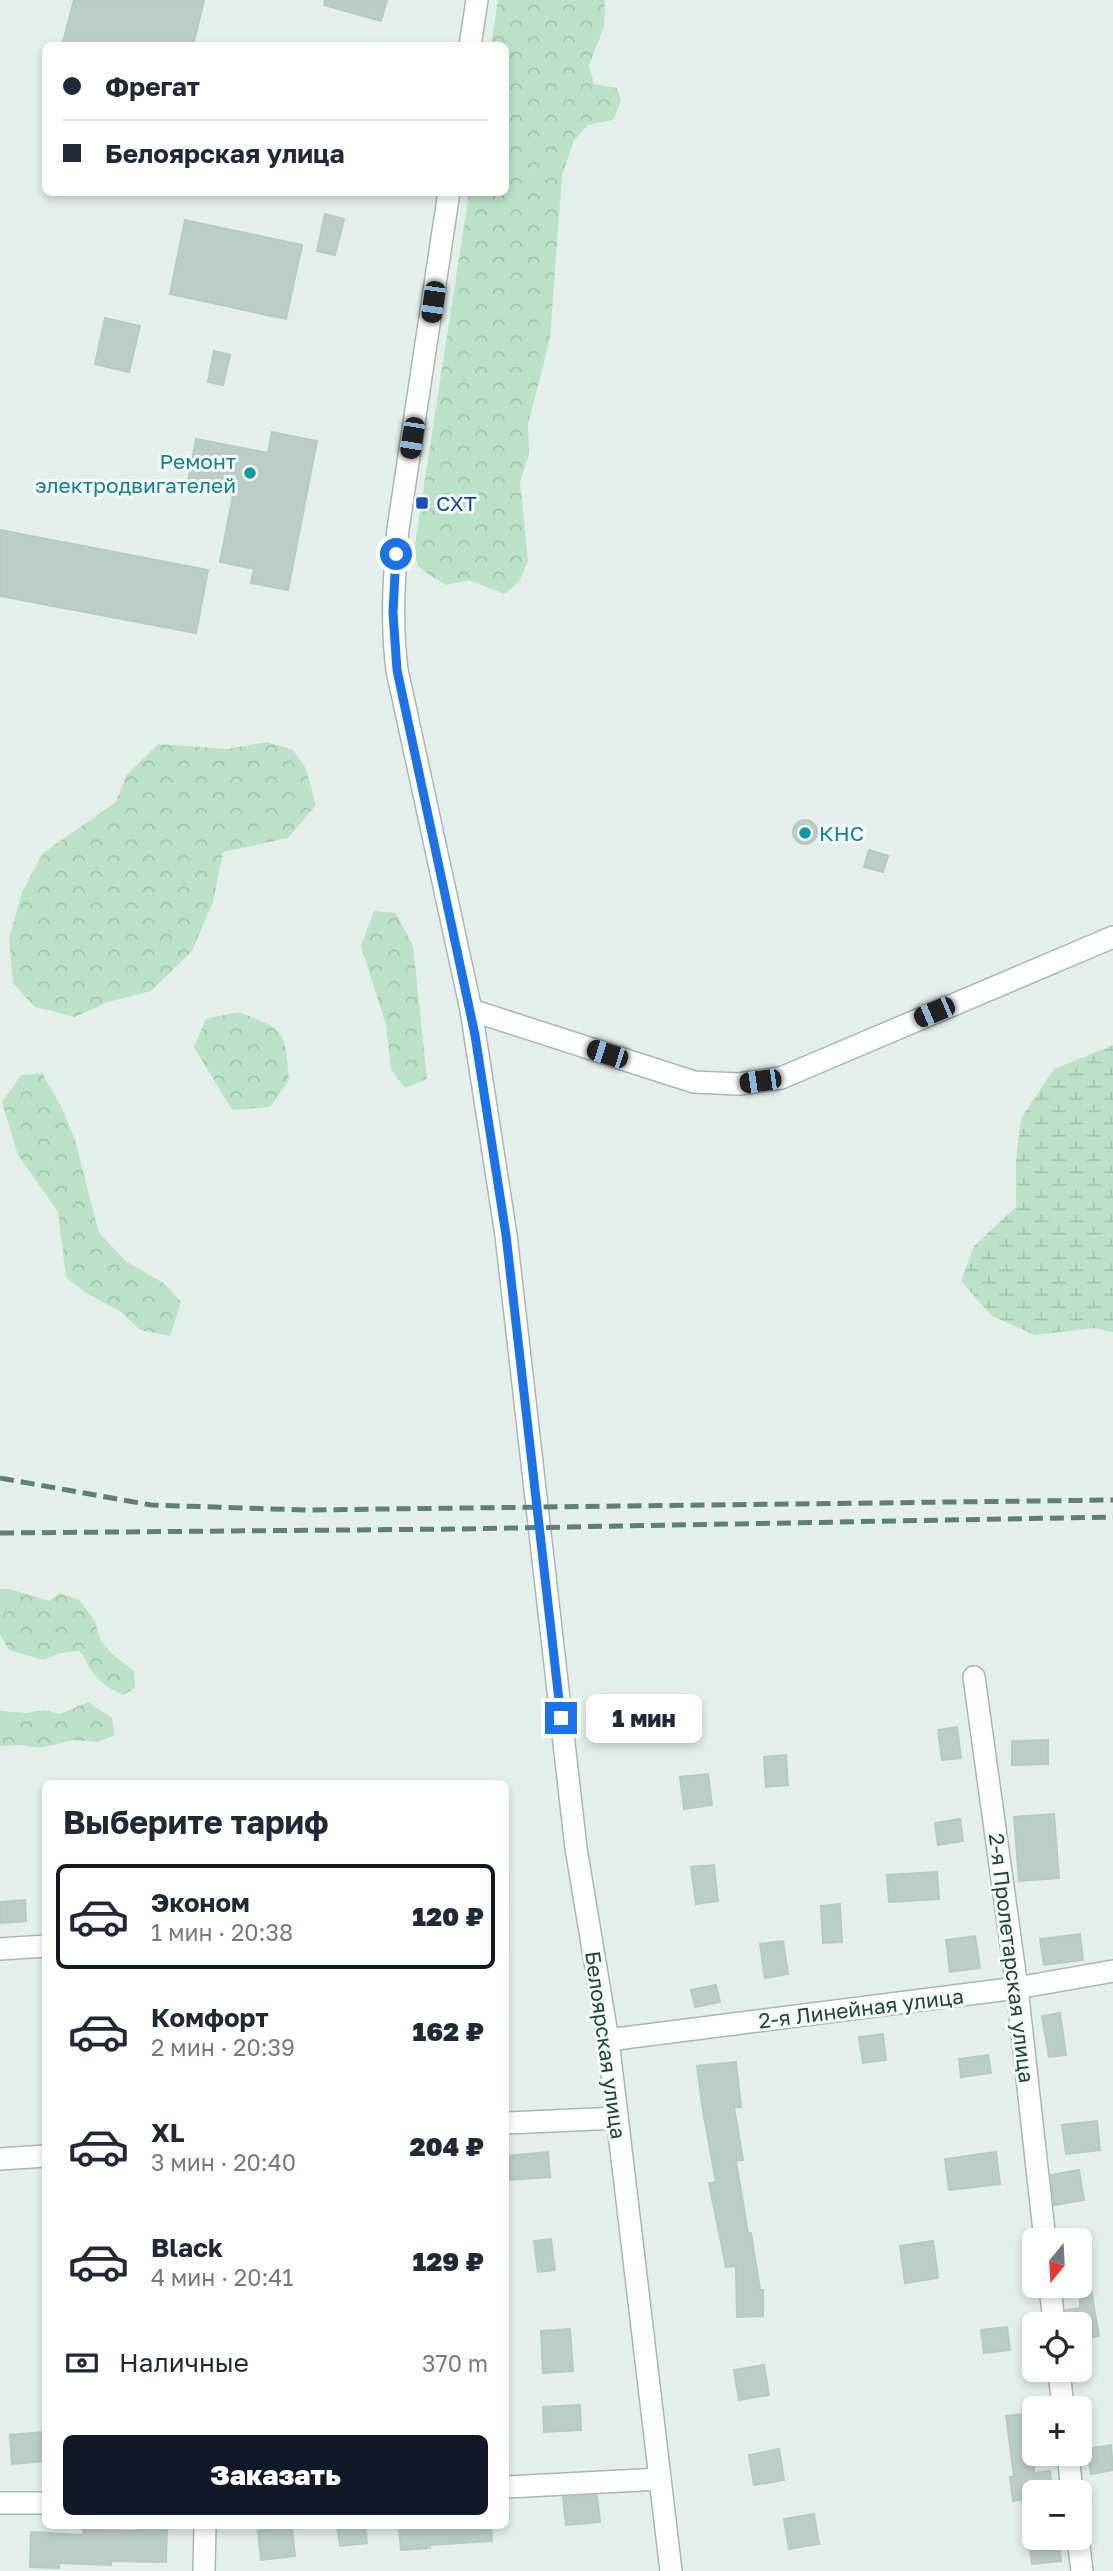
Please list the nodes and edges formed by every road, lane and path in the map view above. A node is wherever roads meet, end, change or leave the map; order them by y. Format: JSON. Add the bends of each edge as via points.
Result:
{"nodes":[{"id":1,"x":477,"y":0,"type":"edge"},
{"id":2,"x":471,"y":42,"type":"edge"},
{"id":3,"x":448,"y":196,"type":"edge"},
{"id":4,"x":1113,"y":937,"type":"edge"},
{"id":5,"x":471,"y":1010,"type":"junction"},
{"id":6,"x":974,"y":1677,"type":"dead end"},
{"id":7,"x":42,"y":1946,"type":"edge"},
{"id":8,"x":0,"y":1949,"type":"edge"},
{"id":9,"x":1113,"y":1971,"type":"edge"},
{"id":10,"x":1017,"y":1988,"type":"junction"},
{"id":11,"x":608,"y":2040,"type":"junction"},
{"id":12,"x":617,"y":2118,"type":"junction"},
{"id":13,"x":509,"y":2123,"type":"edge"},
{"id":14,"x":42,"y":2156,"type":"edge"},
{"id":15,"x":0,"y":2159,"type":"edge"},
{"id":16,"x":1044,"y":2228,"type":"edge"},
{"id":17,"x":660,"y":2479,"type":"junction"},
{"id":18,"x":509,"y":2487,"type":"edge"},
{"id":19,"x":0,"y":2503,"type":"edge"},
{"id":20,"x":42,"y":2503,"type":"edge"},
{"id":21,"x":205,"y":2529,"type":"edge"},
{"id":22,"x":1079,"y":2550,"type":"edge"},
{"id":23,"x":204,"y":2571,"type":"edge"},
{"id":24,"x":671,"y":2571,"type":"edge"},
{"id":25,"x":1082,"y":2571,"type":"edge"}],
"edges":[{"from":1,"to":2,"type":"street"},
{"from":3,"to":5,"type":"street","name":"Белоярская улица","via":[[398,529],[393,640]]},
{"from":4,"to":5,"type":"street","via":[[781,1078],[739,1084],[694,1082]]},
{"from":5,"to":11,"type":"street","name":"Белоярская улица","via":[[506,1235],[576,1848]]},
{"from":6,"to":10,"type":"street","name":"2-я Пролетарская улица"},
{"from":7,"to":8,"type":"street"},
{"from":9,"to":10,"type":"street","name":"2-я Линейная улица"},
{"from":10,"to":11,"type":"street","name":"2-я Линейная улица"},
{"from":10,"to":16,"type":"street","name":"2-я Пролетарская улица"},
{"from":11,"to":12,"type":"street","name":"Белоярская улица"},
{"from":12,"to":13,"type":"street"},
{"from":12,"to":17,"type":"street","name":"Белоярская улица"},
{"from":14,"to":15,"type":"street"},
{"from":17,"to":18,"type":"street"},
{"from":17,"to":24,"type":"street","name":"Белоярская улица"},
{"from":19,"to":20,"type":"street"},
{"from":21,"to":23,"type":"street"},
{"from":22,"to":25,"type":"street"}]}
